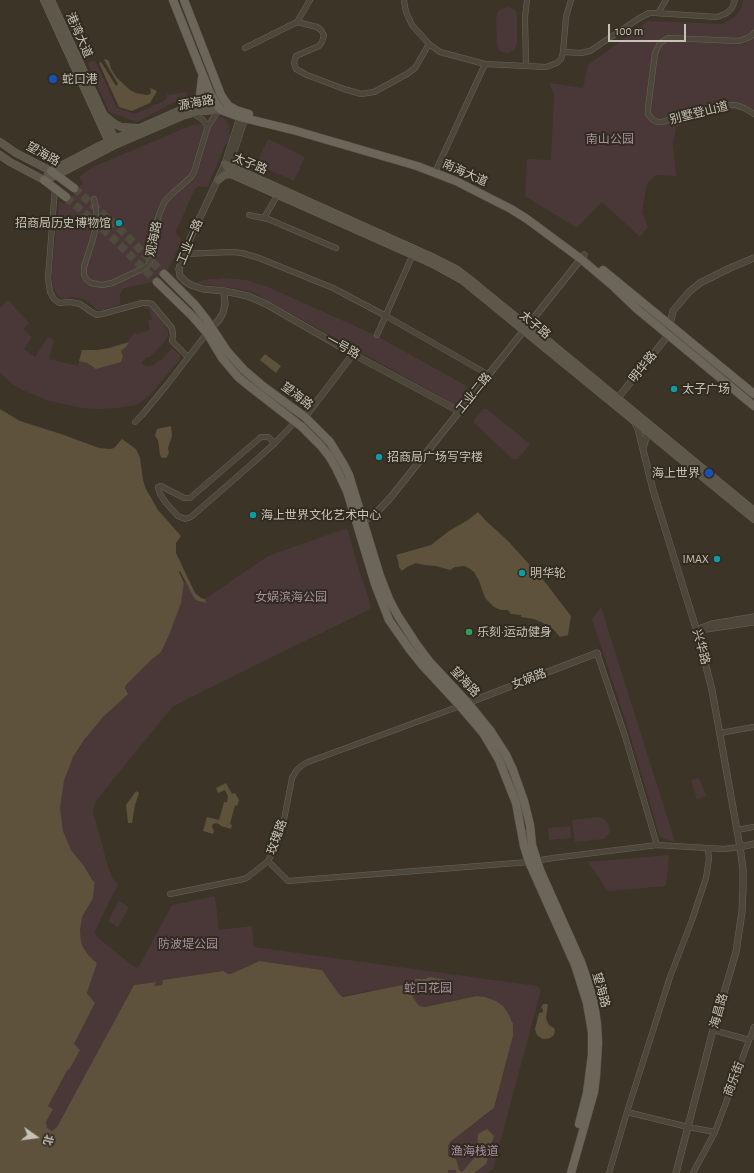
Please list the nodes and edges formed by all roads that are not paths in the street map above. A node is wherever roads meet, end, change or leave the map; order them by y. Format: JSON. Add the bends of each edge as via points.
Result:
{"nodes":[{"id":1,"x":44,"y":0,"type":"edge"},
{"id":2,"x":51,"y":0,"type":"edge"},
{"id":3,"x":173,"y":0,"type":"edge"},
{"id":4,"x":184,"y":0,"type":"edge"},
{"id":5,"x":310,"y":0,"type":"edge"},
{"id":6,"x":404,"y":0,"type":"edge"},
{"id":7,"x":527,"y":0,"type":"edge"},
{"id":8,"x":571,"y":0,"type":"edge"},
{"id":9,"x":666,"y":0,"type":"edge"},
{"id":10,"x":735,"y":0,"type":"edge"},
{"id":11,"x":658,"y":13,"type":"junction"},
{"id":12,"x":297,"y":22,"type":"junction"},
{"id":13,"x":754,"y":33,"type":"edge"},
{"id":14,"x":429,"y":44,"type":"junction"},
{"id":15,"x":245,"y":48,"type":"dead end"},
{"id":16,"x":563,"y":52,"type":"junction"},
{"id":17,"x":485,"y":64,"type":"junction"},
{"id":18,"x":526,"y":65,"type":"junction"},
{"id":19,"x":202,"y":74,"type":"junction"},
{"id":20,"x":229,"y":106,"type":"junction"},
{"id":21,"x":219,"y":107,"type":"junction"},
{"id":22,"x":191,"y":110,"type":"junction"},
{"id":23,"x":754,"y":114,"type":"edge"},
{"id":24,"x":103,"y":115,"type":"junction"},
{"id":25,"x":243,"y":116,"type":"junction"},
{"id":26,"x":208,"y":126,"type":"junction"},
{"id":27,"x":140,"y":128,"type":"junction"},
{"id":28,"x":0,"y":142,"type":"edge"},
{"id":29,"x":113,"y":142,"type":"junction"},
{"id":30,"x":0,"y":155,"type":"edge"},
{"id":31,"x":228,"y":162,"type":"junction"},
{"id":32,"x":437,"y":168,"type":"junction"},
{"id":33,"x":234,"y":172,"type":"junction"},
{"id":34,"x":54,"y":173,"type":"junction"},
{"id":35,"x":44,"y":180,"type":"junction"},
{"id":36,"x":218,"y":180,"type":"junction"},
{"id":37,"x":55,"y":187,"type":"junction"},
{"id":38,"x":74,"y":188,"type":"tunnel mouth"},
{"id":39,"x":278,"y":194,"type":"junction"},
{"id":40,"x":66,"y":197,"type":"tunnel mouth"},
{"id":41,"x":94,"y":198,"type":"dead end"},
{"id":42,"x":249,"y":214,"type":"dead end"},
{"id":43,"x":264,"y":218,"type":"junction"},
{"id":44,"x":336,"y":248,"type":"dead end"},
{"id":45,"x":184,"y":254,"type":"junction"},
{"id":46,"x":412,"y":254,"type":"junction"},
{"id":47,"x":582,"y":257,"type":"junction"},
{"id":48,"x":754,"y":258,"type":"edge"},
{"id":49,"x":164,"y":274,"type":"tunnel mouth"},
{"id":50,"x":156,"y":282,"type":"tunnel mouth"},
{"id":51,"x":224,"y":291,"type":"junction"},
{"id":52,"x":386,"y":316,"type":"junction"},
{"id":53,"x":670,"y":325,"type":"junction"},
{"id":54,"x":525,"y":328,"type":"junction"},
{"id":55,"x":209,"y":330,"type":"junction"},
{"id":56,"x":377,"y":334,"type":"dead end"},
{"id":57,"x":668,"y":334,"type":"junction"},
{"id":58,"x":353,"y":354,"type":"junction"},
{"id":59,"x":188,"y":357,"type":"junction"},
{"id":60,"x":489,"y":374,"type":"junction"},
{"id":61,"x":754,"y":394,"type":"edge"},
{"id":62,"x":617,"y":399,"type":"junction"},
{"id":63,"x":754,"y":406,"type":"edge"},
{"id":64,"x":460,"y":411,"type":"junction"},
{"id":65,"x":305,"y":416,"type":"junction"},
{"id":66,"x":296,"y":421,"type":"junction"},
{"id":67,"x":634,"y":421,"type":"junction"},
{"id":68,"x":135,"y":422,"type":"dead end"},
{"id":69,"x":651,"y":435,"type":"junction"},
{"id":70,"x":275,"y":443,"type":"junction"},
{"id":71,"x":642,"y":452,"type":"junction"},
{"id":72,"x":754,"y":511,"type":"edge"},
{"id":73,"x":754,"y":519,"type":"edge"},
{"id":74,"x":360,"y":522,"type":"junction"},
{"id":75,"x":754,"y":617,"type":"edge"},
{"id":76,"x":754,"y":622,"type":"edge"},
{"id":77,"x":696,"y":630,"type":"junction"},
{"id":78,"x":597,"y":653,"type":"joint"},
{"id":79,"x":464,"y":704,"type":"junction"},
{"id":80,"x":754,"y":727,"type":"edge"},
{"id":81,"x":720,"y":733,"type":"junction"},
{"id":82,"x":754,"y":827,"type":"edge"},
{"id":83,"x":737,"y":830,"type":"junction"},
{"id":84,"x":754,"y":844,"type":"edge"},
{"id":85,"x":657,"y":845,"type":"junction"},
{"id":86,"x":708,"y":848,"type":"junction"},
{"id":87,"x":740,"y":848,"type":"junction"},
{"id":88,"x":268,"y":861,"type":"junction"},
{"id":89,"x":533,"y":861,"type":"junction"},
{"id":90,"x":170,"y":894,"type":"dead end"},
{"id":91,"x":754,"y":1027,"type":"edge"},
{"id":92,"x":713,"y":1030,"type":"junction"},
{"id":93,"x":749,"y":1040,"type":"junction"},
{"id":94,"x":627,"y":1112,"type":"junction"},
{"id":95,"x":688,"y":1127,"type":"junction"},
{"id":96,"x":715,"y":1132,"type":"junction"},
{"id":97,"x":565,"y":1173,"type":"edge"},
{"id":98,"x":571,"y":1173,"type":"edge"},
{"id":99,"x":609,"y":1173,"type":"edge"},
{"id":100,"x":676,"y":1173,"type":"edge"},
{"id":101,"x":693,"y":1173,"type":"edge"}],
"edges":[{"from":1,"to":29,"type":"main road","name":"港湾大道"},
{"from":2,"to":24,"type":"main road","name":"港湾大道"},
{"from":3,"to":19,"type":"main road"},
{"from":4,"to":20,"type":"main road","via":[[221,95]]},
{"from":5,"to":12,"type":"street"},
{"from":6,"to":14,"type":"street","via":[[412,25]]},
{"from":7,"to":18,"type":"street"},
{"from":8,"to":16,"type":"street","via":[[566,17]]},
{"from":9,"to":11,"type":"street"},
{"from":10,"to":11,"type":"street","via":[[728,12],[717,17]]},
{"from":11,"to":16,"type":"street","via":[[642,16],[590,50],[581,53]]},
{"from":12,"to":14,"type":"street","via":[[319,28],[324,35],[319,46],[296,56],[296,69],[306,75],[361,94],[374,92],[407,74],[415,68]]},
{"from":12,"to":15,"type":"street"},
{"from":13,"to":23,"type":"street","name":"别墅登山道","via":[[739,41],[668,38],[660,43],[655,53],[648,108],[648,114],[657,122],[728,105],[736,105]]},
{"from":14,"to":17,"type":"street","via":[[445,54]]},
{"from":16,"to":18,"type":"street","via":[[561,59],[552,66]]},
{"from":17,"to":18,"type":"street"},
{"from":17,"to":32,"type":"street"},
{"from":19,"to":21,"type":"main road"},
{"from":19,"to":22,"type":"main road","via":[[200,95]]},
{"from":20,"to":21,"type":"main road","name":"源海路"},
{"from":20,"to":25,"type":"main road","name":"南海大道"},
{"from":21,"to":22,"type":"main road","name":"源海路","via":[[205,104]]},
{"from":21,"to":25,"type":"main road","name":"南海大道"},
{"from":21,"to":26,"type":"street","name":"观海路"},
{"from":22,"to":26,"type":"street"},
{"from":22,"to":27,"type":"main road","name":"源海路"},
{"from":22,"to":29,"type":"main road","name":"源海路"},
{"from":24,"to":27,"type":"main road","via":[[121,127]]},
{"from":24,"to":29,"type":"main road","name":"港湾大道"},
{"from":25,"to":31,"type":"street","name":"工业一路"},
{"from":25,"to":32,"type":"main road","name":"南海大道","via":[[317,131]]},
{"from":25,"to":47,"type":"main road","name":"南海大道","via":[[397,160],[456,181],[506,206]]},
{"from":26,"to":41,"type":"street","name":"观海路","via":[[194,172],[165,201],[160,212],[153,233],[152,258],[147,266],[112,283],[102,285],[88,281],[84,270],[96,227]]},
{"from":27,"to":29,"type":"main road","name":"源海路"},
{"from":28,"to":34,"type":"main road","name":"望海路"},
{"from":29,"to":34,"type":"main road","name":"源海路"},
{"from":30,"to":35,"type":"main road","name":"望海路"},
{"from":31,"to":33,"type":"main road"},
{"from":31,"to":36,"type":"street","name":"工业一路"},
{"from":32,"to":47,"type":"main road","name":"南海大道","via":[[513,205],[543,224]]},
{"from":33,"to":36,"type":"main road"},
{"from":33,"to":39,"type":"main road","name":"太子路"},
{"from":33,"to":54,"type":"main road","name":"太子路","via":[[446,264],[473,282]]},
{"from":34,"to":35,"type":"main road","name":"源海路"},
{"from":34,"to":38,"type":"main road","name":"望海路"},
{"from":35,"to":37,"type":"main road","name":"望海路"},
{"from":36,"to":45,"type":"street","name":"工业一路"},
{"from":37,"to":40,"type":"main road","name":"望海路"},
{"from":37,"to":59,"type":"street","via":[[48,278],[54,299],[59,303],[80,304],[97,315],[142,303],[152,304],[172,328],[172,341]]},
{"from":39,"to":43,"type":"street"},
{"from":39,"to":46,"type":"main road","name":"太子路"},
{"from":42,"to":43,"type":"street"},
{"from":43,"to":44,"type":"street"},
{"from":45,"to":51,"type":"street","name":"工业一路","via":[[179,269],[180,276],[185,281],[196,287]]},
{"from":45,"to":52,"type":"street","via":[[232,252],[251,255],[332,288]]},
{"from":46,"to":52,"type":"street"},
{"from":46,"to":54,"type":"main road","name":"太子路","via":[[462,280]]},
{"from":47,"to":53,"type":"main road","name":"南海大道"},
{"from":47,"to":54,"type":"street","name":"工业二路"},
{"from":47,"to":57,"type":"main road","name":"南海大道","via":[[637,309]]},
{"from":48,"to":53,"type":"street","via":[[694,287],[673,311]]},
{"from":49,"to":55,"type":"main road","name":"望海路","via":[[195,306]]},
{"from":50,"to":55,"type":"main road","name":"望海路"},
{"from":51,"to":55,"type":"street","via":[[225,308]]},
{"from":51,"to":58,"type":"street","name":"一号路","via":[[256,299]]},
{"from":52,"to":56,"type":"street"},
{"from":52,"to":60,"type":"street"},
{"from":53,"to":57,"type":"street"},
{"from":53,"to":61,"type":"main road","name":"南海大道"},
{"from":54,"to":60,"type":"street","name":"工业二路"},
{"from":54,"to":62,"type":"main road","name":"太子路","via":[[546,340]]},
{"from":54,"to":67,"type":"main road","name":"太子路"},
{"from":55,"to":59,"type":"street"},
{"from":55,"to":65,"type":"main road","name":"望海路","via":[[244,370]]},
{"from":55,"to":66,"type":"main road","name":"望海路","via":[[222,358],[238,377]]},
{"from":57,"to":62,"type":"street","name":"明华路"},
{"from":57,"to":63,"type":"main road","name":"南海大道"},
{"from":58,"to":64,"type":"street","name":"一号路"},
{"from":58,"to":65,"type":"street"},
{"from":59,"to":68,"type":"street"},
{"from":60,"to":64,"type":"street","name":"工业二路"},
{"from":62,"to":72,"type":"main road","name":"太子路"},
{"from":64,"to":74,"type":"street","name":"工业二路","via":[[384,505],[371,517]]},
{"from":65,"to":74,"type":"main road","name":"望海路","via":[[330,442],[344,465],[354,487]]},
{"from":66,"to":70,"type":"street"},
{"from":66,"to":74,"type":"main road","name":"望海路","via":[[321,446],[336,468]]},
{"from":67,"to":69,"type":"main road","name":"太子路"},
{"from":67,"to":71,"type":"street","name":"兴华路"},
{"from":69,"to":71,"type":"street","via":[[646,438]]},
{"from":69,"to":73,"type":"main road","name":"太子路"},
{"from":70,"to":70,"type":"street","via":[[188,518],[178,516],[160,494],[158,487],[161,486],[184,498],[190,498],[261,437],[268,437]]},
{"from":71,"to":77,"type":"street","name":"兴华路"},
{"from":74,"to":79,"type":"main road","name":"望海路","via":[[374,584],[416,645]]},
{"from":75,"to":77,"type":"street","via":[[712,624]]},
{"from":76,"to":77,"type":"street"},
{"from":77,"to":81,"type":"street","name":"兴华路"},
{"from":78,"to":79,"type":"street","name":"女娲路"},
{"from":78,"to":85,"type":"street"},
{"from":79,"to":88,"type":"street","name":"玫瑰路","via":[[308,762],[298,768],[292,778],[280,837]]},
{"from":79,"to":89,"type":"main road","name":"望海路","via":[[496,738],[513,770],[527,812]]},
{"from":80,"to":81,"type":"street"},
{"from":81,"to":83,"type":"street","name":"兴华路"},
{"from":82,"to":83,"type":"street"},
{"from":83,"to":87,"type":"street","name":"兴华路"},
{"from":84,"to":87,"type":"street"},
{"from":85,"to":86,"type":"street","name":"玫瑰路"},
{"from":85,"to":89,"type":"street","name":"玫瑰路"},
{"from":86,"to":87,"type":"street","name":"玫瑰路"},
{"from":86,"to":94,"type":"street","via":[[706,878],[670,977]]},
{"from":87,"to":92,"type":"street","name":"海昌路","via":[[743,889],[740,932]]},
{"from":88,"to":89,"type":"street","name":"玫瑰路","via":[[288,881]]},
{"from":88,"to":90,"type":"street","via":[[241,880]]},
{"from":89,"to":97,"type":"main road","name":"望海路","via":[[575,965],[587,1003],[592,1032],[587,1093]]},
{"from":89,"to":98,"type":"main road","name":"望海路","via":[[581,962],[597,1024],[594,1092]]},
{"from":91,"to":93,"type":"street","name":"商乐街"},
{"from":92,"to":93,"type":"street"},
{"from":92,"to":95,"type":"street","name":"海昌路"},
{"from":93,"to":96,"type":"street","name":"商乐街"},
{"from":94,"to":95,"type":"street"},
{"from":94,"to":99,"type":"street"},
{"from":95,"to":96,"type":"street"},
{"from":95,"to":100,"type":"street","name":"海昌路"},
{"from":96,"to":101,"type":"street","name":"商乐街"}]}
